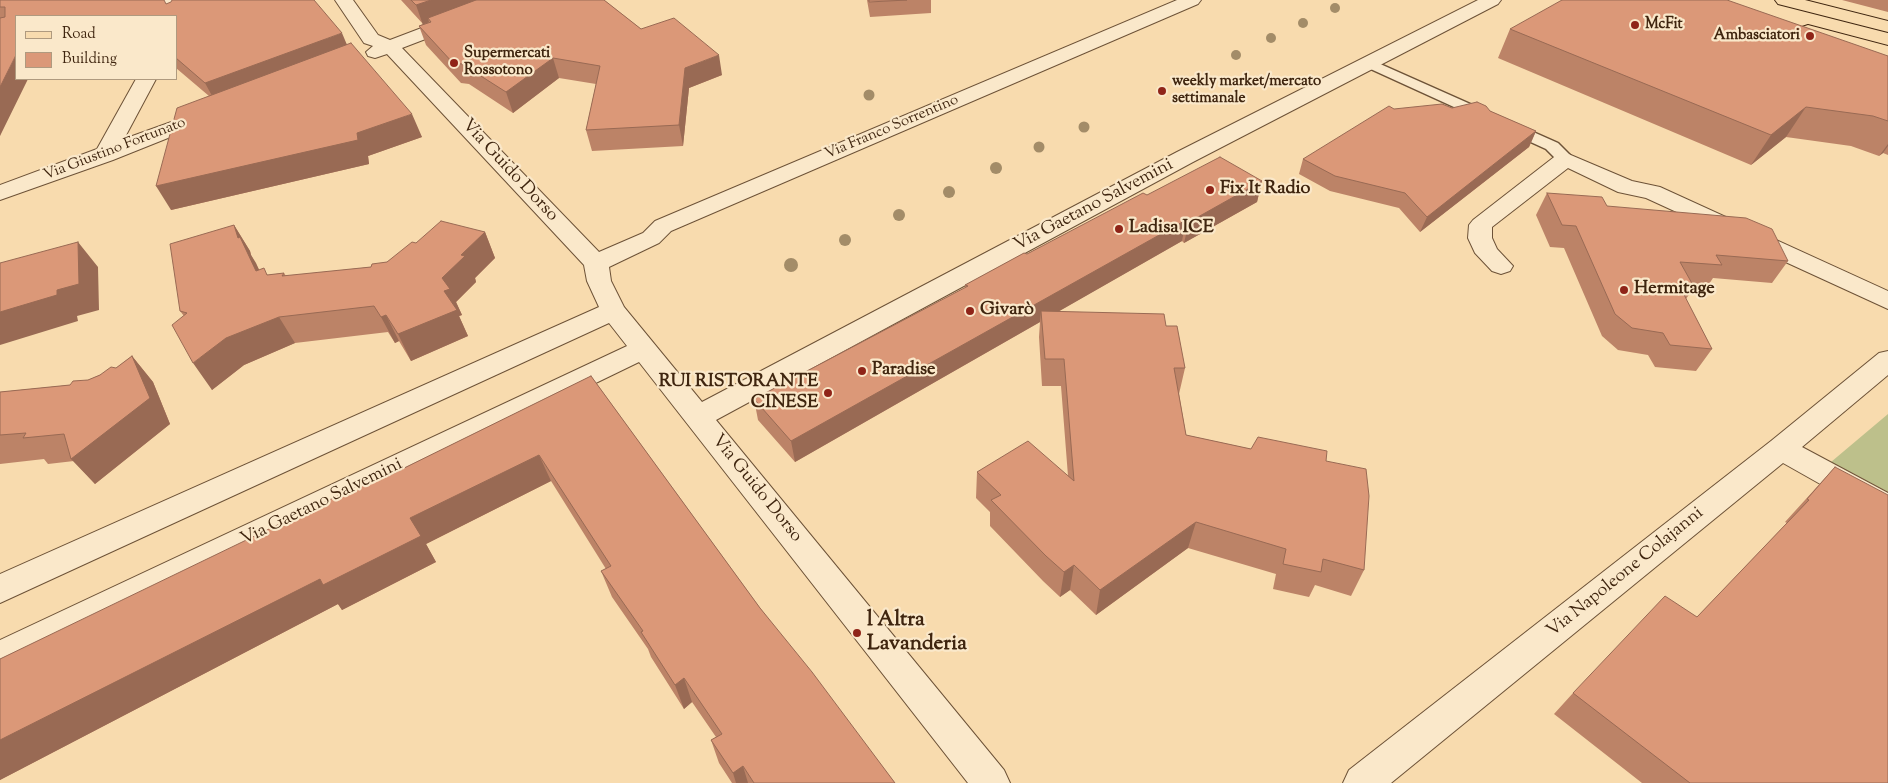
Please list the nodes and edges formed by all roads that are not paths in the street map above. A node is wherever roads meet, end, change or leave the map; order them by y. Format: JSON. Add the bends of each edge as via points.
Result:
{"nodes":[{"id":1,"x":344,"y":0,"type":"edge"},
{"id":2,"x":511,"y":0,"type":"edge"},
{"id":3,"x":1192,"y":0,"type":"edge"},
{"id":4,"x":1492,"y":0,"type":"edge"},
{"id":5,"x":1784,"y":0,"type":"edge"},
{"id":6,"x":1805,"y":3,"type":"edge"},
{"id":7,"x":1794,"y":27,"type":"edge"},
{"id":8,"x":1888,"y":27,"type":"edge"},
{"id":9,"x":390,"y":46,"type":"junction"},
{"id":10,"x":1888,"y":52,"type":"edge"},
{"id":11,"x":358,"y":58,"type":"edge"},
{"id":12,"x":1369,"y":63,"type":"junction"},
{"id":13,"x":145,"y":80,"type":"edge"},
{"id":14,"x":224,"y":109,"type":"edge"},
{"id":15,"x":104,"y":155,"type":"junction"},
{"id":16,"x":1566,"y":159,"type":"junction"},
{"id":17,"x":0,"y":193,"type":"edge"},
{"id":18,"x":596,"y":263,"type":"junction"},
{"id":19,"x":1501,"y":266,"type":"dead end"},
{"id":20,"x":1888,"y":301,"type":"edge"},
{"id":21,"x":613,"y":311,"type":"junction"},
{"id":22,"x":644,"y":349,"type":"junction"},
{"id":23,"x":1888,"y":360,"type":"edge"},
{"id":24,"x":698,"y":417,"type":"junction"},
{"id":25,"x":1780,"y":449,"type":"junction"},
{"id":26,"x":1888,"y":507,"type":"edge"},
{"id":27,"x":0,"y":589,"type":"edge"},
{"id":28,"x":0,"y":657,"type":"edge"},
{"id":29,"x":990,"y":783,"type":"edge"},
{"id":30,"x":1362,"y":783,"type":"edge"}],
"edges":[{"from":1,"to":9,"type":"street","name":"Via Guido Dorso","via":[[371,39]]},
{"from":2,"to":9,"type":"street"},
{"from":3,"to":18,"type":"street","name":"Via Franco Sorrentino","via":[[663,226],[651,238]]},
{"from":4,"to":12,"type":"street","name":"Via Gaetano Salvemini"},
{"from":5,"to":6,"type":"main road"},
{"from":6,"to":8,"type":"main road"},
{"from":7,"to":10,"type":"main road"},
{"from":9,"to":11,"type":"street"},
{"from":9,"to":18,"type":"street","name":"Via Guido Dorso"},
{"from":12,"to":16,"type":"lane","via":[[1552,146]]},
{"from":12,"to":24,"type":"street","name":"Via Gaetano Salvemini","via":[[1185,157]]},
{"from":13,"to":15,"type":"street"},
{"from":14,"to":15,"type":"street","name":"Via Giustino Fortunato"},
{"from":15,"to":17,"type":"street","name":"Via Giustino Fortunato"},
{"from":16,"to":19,"type":"street","via":[[1481,225],[1480,238],[1487,253]]},
{"from":16,"to":20,"type":"street","via":[[1626,187],[1652,192]]},
{"from":18,"to":21,"type":"street","name":"Via Guido Dorso","via":[[599,281]]},
{"from":21,"to":22,"type":"street","name":"Via Guido Dorso"},
{"from":21,"to":27,"type":"street"},
{"from":22,"to":24,"type":"street","name":"Via Guido Dorso"},
{"from":22,"to":28,"type":"street","name":"Via Gaetano Salvemini"},
{"from":23,"to":25,"type":"street","name":"Via Napoleone Colajanni"},
{"from":24,"to":29,"type":"street","name":"Via Guido Dorso"},
{"from":25,"to":26,"type":"street"},
{"from":25,"to":30,"type":"street","name":"Via Napoleone Colajanni"}]}
